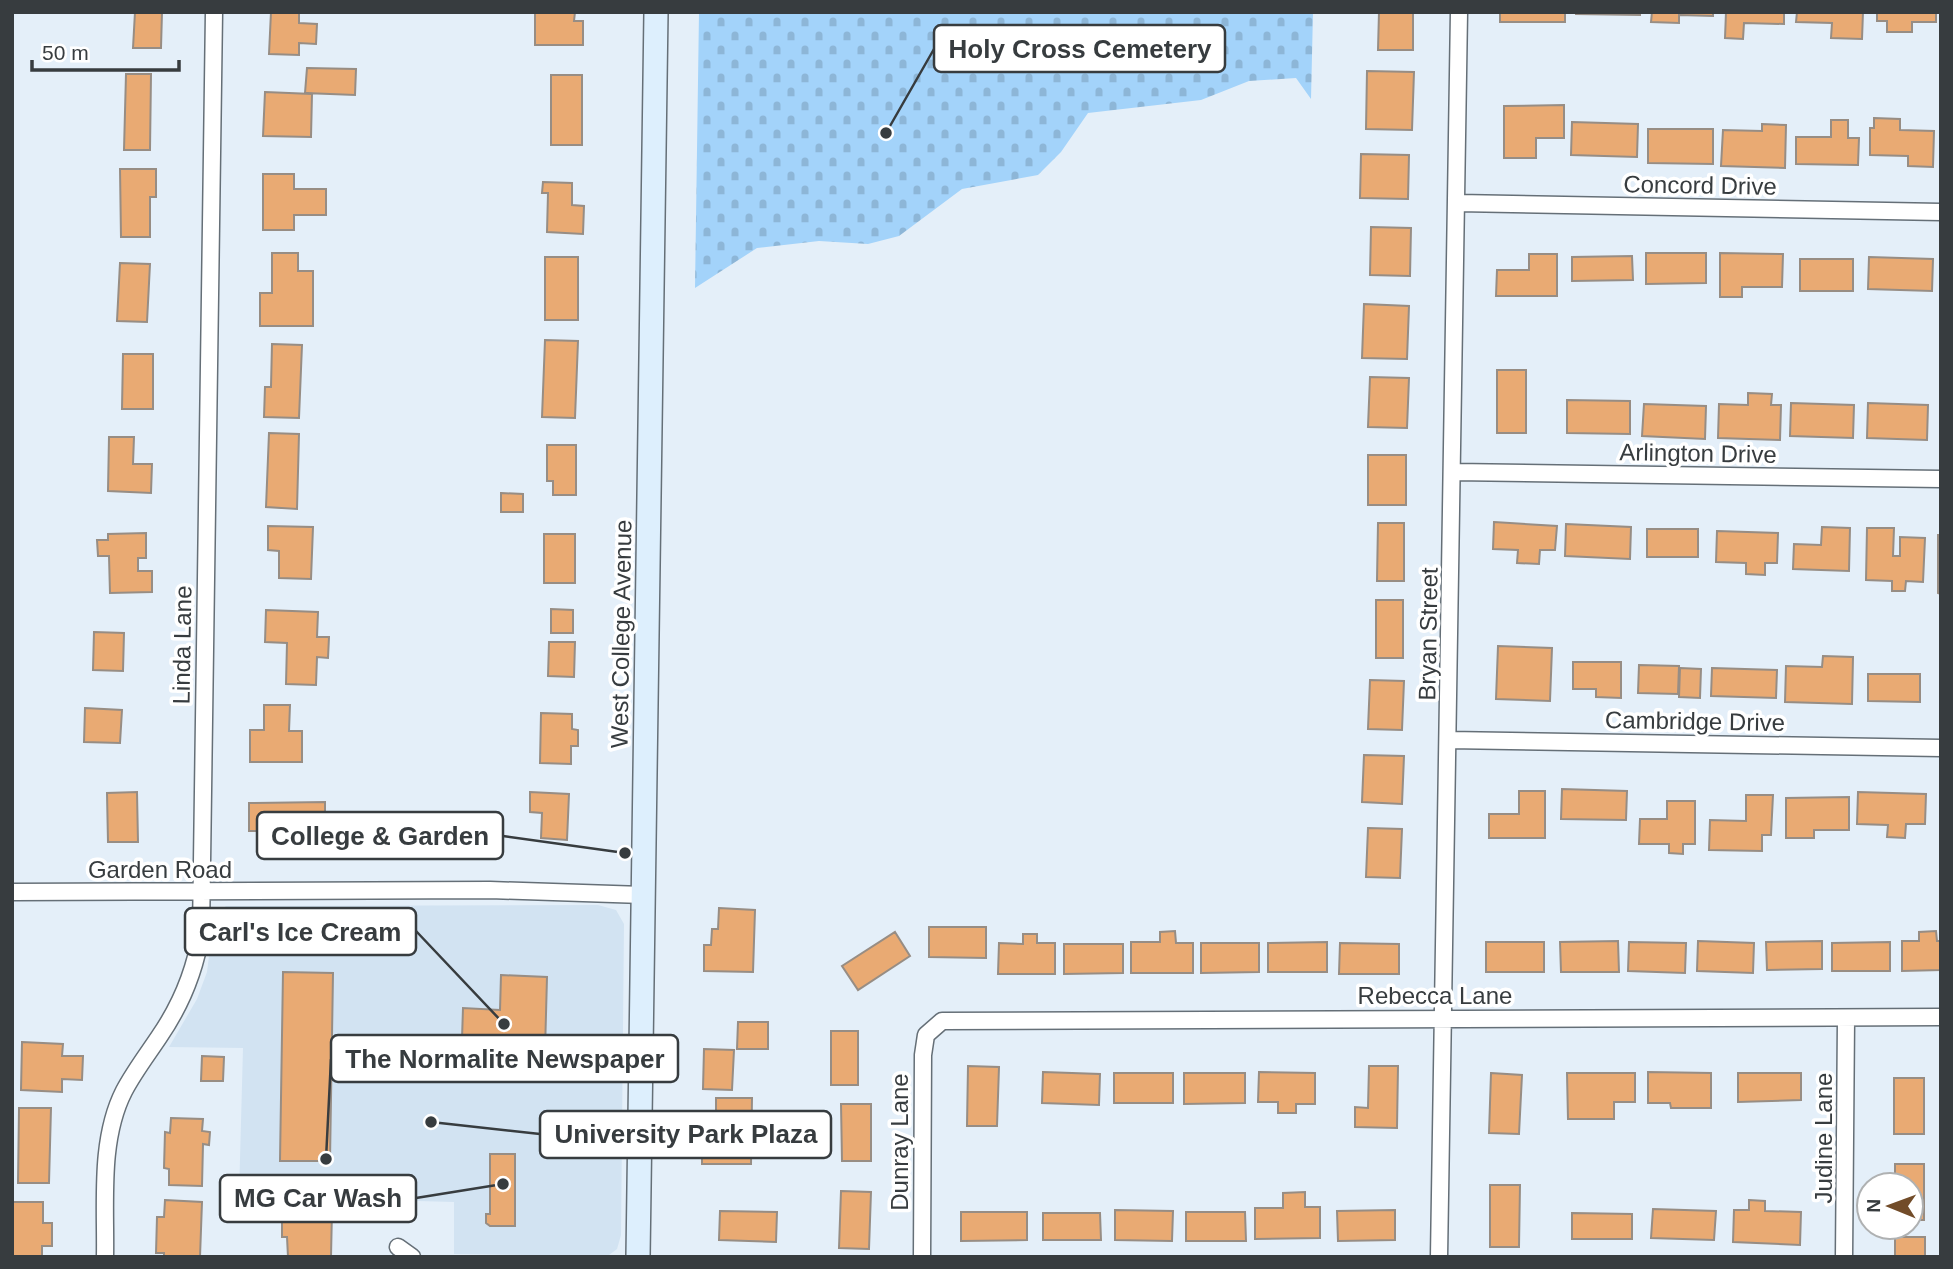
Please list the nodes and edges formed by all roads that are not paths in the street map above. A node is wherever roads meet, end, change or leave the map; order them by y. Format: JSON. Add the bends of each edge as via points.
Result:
{"nodes":[{"id":1,"x":214,"y":12,"type":"edge"},
{"id":2,"x":656,"y":12,"type":"edge"},
{"id":3,"x":1459,"y":12,"type":"edge"},
{"id":4,"x":1458,"y":204,"type":"junction"},
{"id":5,"x":1941,"y":212,"type":"edge"},
{"id":6,"x":1454,"y":472,"type":"junction"},
{"id":7,"x":1941,"y":479,"type":"edge"},
{"id":8,"x":1449,"y":740,"type":"junction"},
{"id":9,"x":1941,"y":748,"type":"edge"},
{"id":10,"x":12,"y":892,"type":"edge"},
{"id":11,"x":201,"y":892,"type":"junction"},
{"id":12,"x":643,"y":895,"type":"junction"},
{"id":13,"x":1941,"y":1017,"type":"edge"},
{"id":14,"x":1444,"y":1018,"type":"junction"},
{"id":15,"x":1846,"y":1019,"type":"junction"},
{"id":16,"x":931,"y":1029,"type":"joint"},
{"id":17,"x":398,"y":1247,"type":"dead end"},
{"id":18,"x":105,"y":1257,"type":"edge"},
{"id":19,"x":412,"y":1257,"type":"edge"},
{"id":20,"x":638,"y":1257,"type":"edge"},
{"id":21,"x":922,"y":1257,"type":"edge"},
{"id":22,"x":1439,"y":1257,"type":"edge"},
{"id":23,"x":1844,"y":1257,"type":"edge"}],
"edges":[{"from":1,"to":11,"type":"street","name":"Linda Lane"},
{"from":2,"to":12,"type":"main road","name":"West College Avenue"},
{"from":3,"to":4,"type":"street","name":"Bryan Street"},
{"from":4,"to":5,"type":"street","name":"Concord Drive"},
{"from":4,"to":6,"type":"street","name":"Bryan Street"},
{"from":6,"to":7,"type":"street","name":"Arlington Drive"},
{"from":6,"to":8,"type":"street","name":"Bryan Street"},
{"from":8,"to":9,"type":"street","name":"Cambridge Drive"},
{"from":8,"to":14,"type":"street","name":"Bryan Street"},
{"from":10,"to":11,"type":"street","name":"Garden Road"},
{"from":11,"to":12,"type":"street","name":"Garden Road","via":[[490,890]]},
{"from":11,"to":18,"type":"street","name":"Linda Lane","via":[[195,968],[174,1013],[123,1093],[111,1126]]},
{"from":12,"to":20,"type":"main road","name":"West College Avenue"},
{"from":13,"to":15,"type":"street","name":"Rebecca Lane"},
{"from":14,"to":15,"type":"street","name":"Rebecca Lane"},
{"from":14,"to":16,"type":"street","name":"Rebecca Lane","via":[[964,1020],[942,1021]]},
{"from":14,"to":22,"type":"street","name":"Bryan Street"},
{"from":15,"to":23,"type":"street","name":"Judine Lane"},
{"from":16,"to":21,"type":"street","name":"Dunray Lane","via":[[923,1055]]},
{"from":17,"to":19,"type":"street"}]}
